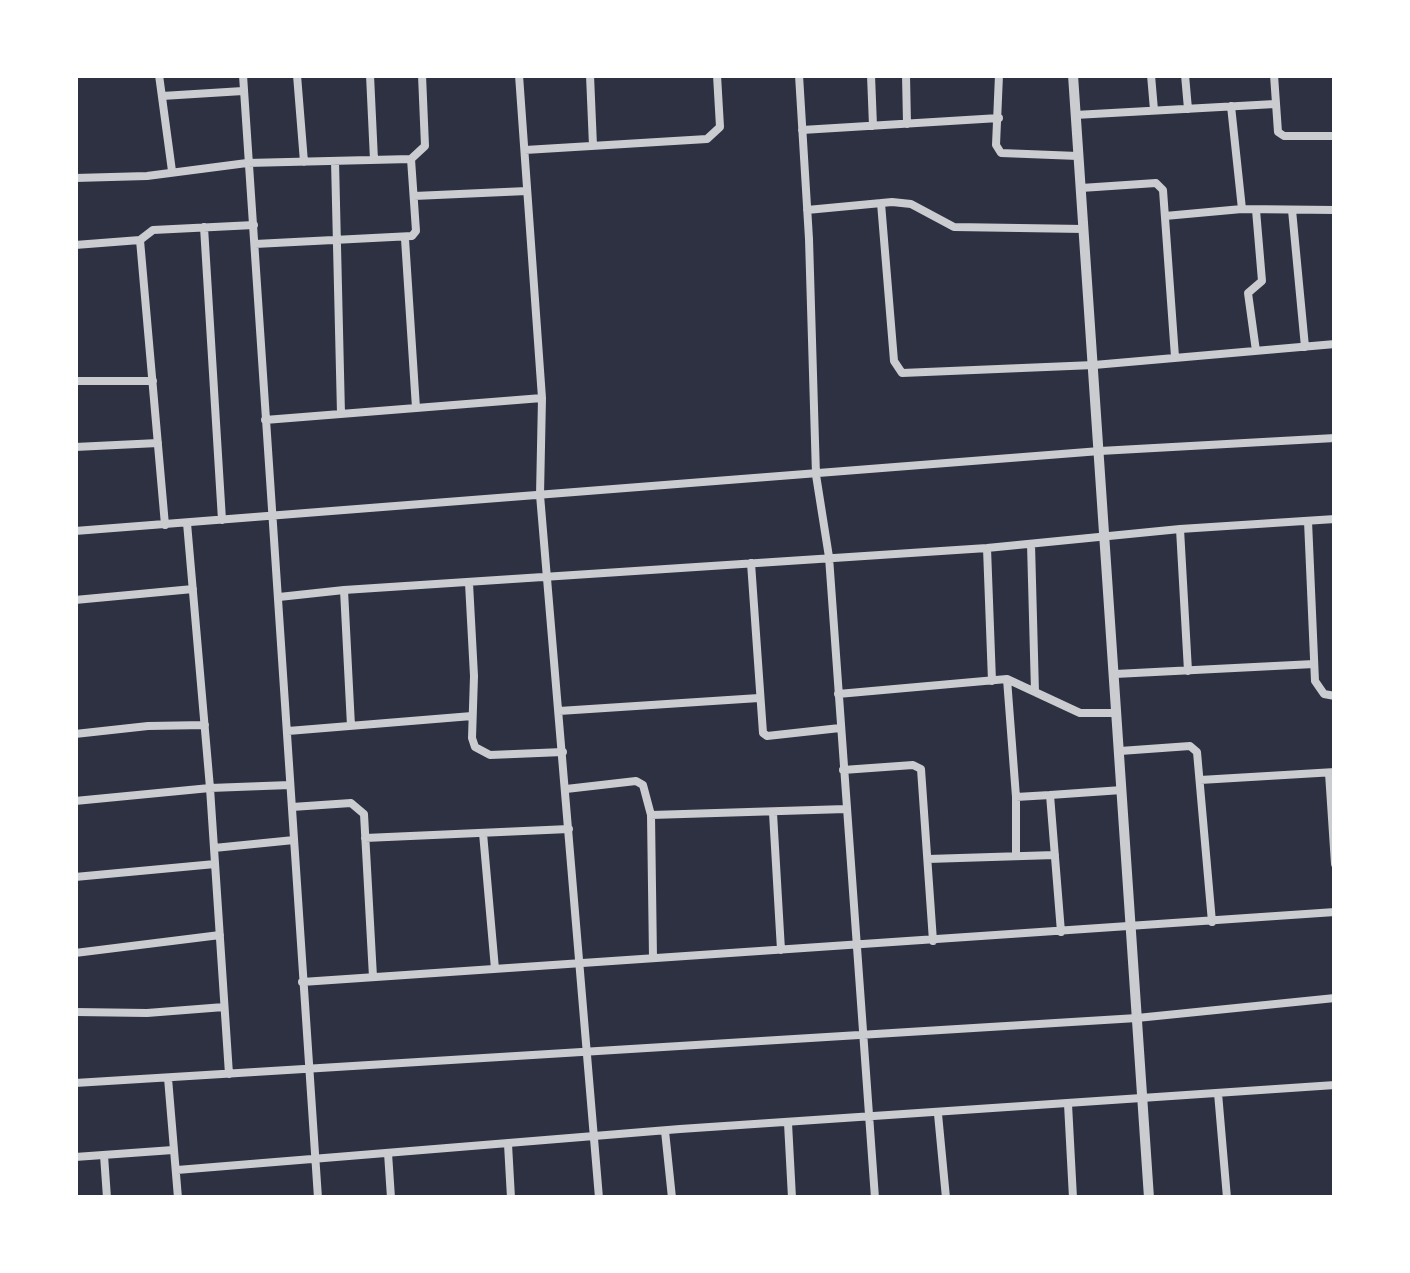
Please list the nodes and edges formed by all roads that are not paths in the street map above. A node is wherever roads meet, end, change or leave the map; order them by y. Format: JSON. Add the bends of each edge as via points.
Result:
{"nodes":[{"id":1,"x":159,"y":75,"type":"edge"},
{"id":2,"x":242,"y":75,"type":"edge"},
{"id":3,"x":297,"y":75,"type":"edge"},
{"id":4,"x":370,"y":75,"type":"edge"},
{"id":5,"x":422,"y":75,"type":"edge"},
{"id":6,"x":520,"y":75,"type":"edge"},
{"id":7,"x":590,"y":75,"type":"edge"},
{"id":8,"x":717,"y":75,"type":"edge"},
{"id":9,"x":799,"y":75,"type":"edge"},
{"id":10,"x":872,"y":75,"type":"edge"},
{"id":11,"x":906,"y":75,"type":"edge"},
{"id":12,"x":999,"y":75,"type":"edge"},
{"id":13,"x":1072,"y":75,"type":"edge"},
{"id":14,"x":1151,"y":75,"type":"edge"},
{"id":15,"x":1186,"y":75,"type":"edge"},
{"id":16,"x":1274,"y":75,"type":"edge"},
{"id":17,"x":243,"y":91,"type":"junction"},
{"id":18,"x":162,"y":96,"type":"junction"},
{"id":19,"x":1275,"y":104,"type":"junction"},
{"id":20,"x":1231,"y":106,"type":"junction"},
{"id":21,"x":1188,"y":108,"type":"junction"},
{"id":22,"x":1154,"y":110,"type":"junction"},
{"id":23,"x":1076,"y":115,"type":"junction"},
{"id":24,"x":999,"y":118,"type":"junction"},
{"id":25,"x":908,"y":124,"type":"junction"},
{"id":26,"x":873,"y":126,"type":"junction"},
{"id":27,"x":802,"y":130,"type":"junction"},
{"id":28,"x":1335,"y":136,"type":"edge"},
{"id":29,"x":593,"y":146,"type":"junction"},
{"id":30,"x":524,"y":150,"type":"junction"},
{"id":31,"x":1078,"y":156,"type":"junction"},
{"id":32,"x":411,"y":159,"type":"junction"},
{"id":33,"x":374,"y":160,"type":"junction"},
{"id":34,"x":335,"y":161,"type":"junction"},
{"id":35,"x":304,"y":162,"type":"junction"},
{"id":36,"x":247,"y":163,"type":"junction"},
{"id":37,"x":172,"y":171,"type":"junction"},
{"id":38,"x":75,"y":178,"type":"edge"},
{"id":39,"x":1081,"y":188,"type":"junction"},
{"id":40,"x":528,"y":191,"type":"junction"},
{"id":41,"x":414,"y":196,"type":"junction"},
{"id":42,"x":881,"y":203,"type":"junction"},
{"id":43,"x":1242,"y":209,"type":"junction"},
{"id":44,"x":807,"y":210,"type":"junction"},
{"id":45,"x":1256,"y":210,"type":"junction"},
{"id":46,"x":1292,"y":210,"type":"junction"},
{"id":47,"x":1335,"y":210,"type":"edge"},
{"id":48,"x":1165,"y":216,"type":"junction"},
{"id":49,"x":254,"y":224,"type":"junction"},
{"id":50,"x":204,"y":228,"type":"junction"},
{"id":51,"x":1084,"y":229,"type":"junction"},
{"id":52,"x":405,"y":239,"type":"junction"},
{"id":53,"x":140,"y":240,"type":"junction"},
{"id":54,"x":337,"y":241,"type":"junction"},
{"id":55,"x":255,"y":244,"type":"junction"},
{"id":56,"x":75,"y":245,"type":"edge"},
{"id":57,"x":1335,"y":344,"type":"edge"},
{"id":58,"x":1305,"y":346,"type":"junction"},
{"id":59,"x":1256,"y":350,"type":"junction"},
{"id":60,"x":1175,"y":357,"type":"junction"},
{"id":61,"x":1094,"y":365,"type":"junction"},
{"id":62,"x":75,"y":381,"type":"edge"},
{"id":63,"x":153,"y":382,"type":"junction"},
{"id":64,"x":542,"y":398,"type":"junction"},
{"id":65,"x":416,"y":408,"type":"junction"},
{"id":66,"x":340,"y":414,"type":"junction"},
{"id":67,"x":266,"y":420,"type":"junction"},
{"id":68,"x":1335,"y":438,"type":"edge"},
{"id":69,"x":158,"y":443,"type":"junction"},
{"id":70,"x":75,"y":447,"type":"edge"},
{"id":71,"x":1100,"y":451,"type":"junction"},
{"id":72,"x":816,"y":475,"type":"junction"},
{"id":73,"x":540,"y":495,"type":"junction"},
{"id":74,"x":274,"y":517,"type":"junction"},
{"id":75,"x":1335,"y":519,"type":"edge"},
{"id":76,"x":222,"y":520,"type":"junction"},
{"id":77,"x":1308,"y":520,"type":"junction"},
{"id":78,"x":187,"y":523,"type":"junction"},
{"id":79,"x":165,"y":525,"type":"junction"},
{"id":80,"x":1180,"y":529,"type":"junction"},
{"id":81,"x":75,"y":531,"type":"edge"},
{"id":82,"x":1106,"y":536,"type":"junction"},
{"id":83,"x":1031,"y":544,"type":"junction"},
{"id":84,"x":986,"y":548,"type":"junction"},
{"id":85,"x":829,"y":557,"type":"junction"},
{"id":86,"x":751,"y":562,"type":"junction"},
{"id":87,"x":548,"y":577,"type":"junction"},
{"id":88,"x":470,"y":583,"type":"junction"},
{"id":89,"x":193,"y":589,"type":"junction"},
{"id":90,"x":344,"y":590,"type":"junction"},
{"id":91,"x":280,"y":597,"type":"junction"},
{"id":92,"x":75,"y":600,"type":"edge"},
{"id":93,"x":1314,"y":664,"type":"junction"},
{"id":94,"x":1188,"y":670,"type":"junction"},
{"id":95,"x":1115,"y":674,"type":"junction"},
{"id":96,"x":1006,"y":679,"type":"junction"},
{"id":97,"x":992,"y":681,"type":"junction"},
{"id":98,"x":1036,"y":692,"type":"junction"},
{"id":99,"x":838,"y":694,"type":"junction"},
{"id":100,"x":1335,"y":696,"type":"edge"},
{"id":101,"x":760,"y":698,"type":"junction"},
{"id":102,"x":559,"y":711,"type":"junction"},
{"id":103,"x":1117,"y":713,"type":"junction"},
{"id":104,"x":472,"y":716,"type":"junction"},
{"id":105,"x":205,"y":725,"type":"junction"},
{"id":106,"x":352,"y":726,"type":"junction"},
{"id":107,"x":840,"y":728,"type":"junction"},
{"id":108,"x":288,"y":731,"type":"junction"},
{"id":109,"x":75,"y":734,"type":"edge"},
{"id":110,"x":1120,"y":751,"type":"junction"},
{"id":111,"x":562,"y":752,"type":"junction"},
{"id":112,"x":843,"y":770,"type":"junction"},
{"id":113,"x":1332,"y":773,"type":"edge"},
{"id":114,"x":1200,"y":780,"type":"junction"},
{"id":115,"x":290,"y":785,"type":"junction"},
{"id":116,"x":210,"y":788,"type":"junction"},
{"id":117,"x":566,"y":788,"type":"junction"},
{"id":118,"x":1122,"y":790,"type":"junction"},
{"id":119,"x":1050,"y":795,"type":"junction"},
{"id":120,"x":1016,"y":797,"type":"junction"},
{"id":121,"x":75,"y":800,"type":"edge"},
{"id":122,"x":292,"y":807,"type":"junction"},
{"id":123,"x":846,"y":809,"type":"junction"},
{"id":124,"x":773,"y":813,"type":"junction"},
{"id":125,"x":652,"y":815,"type":"junction"},
{"id":126,"x":569,"y":829,"type":"junction"},
{"id":127,"x":483,"y":833,"type":"junction"},
{"id":128,"x":365,"y":838,"type":"junction"},
{"id":129,"x":294,"y":840,"type":"junction"},
{"id":130,"x":214,"y":848,"type":"junction"},
{"id":131,"x":1055,"y":855,"type":"junction"},
{"id":132,"x":1016,"y":856,"type":"junction"},
{"id":133,"x":928,"y":859,"type":"junction"},
{"id":134,"x":215,"y":864,"type":"junction"},
{"id":135,"x":1335,"y":864,"type":"edge"},
{"id":136,"x":75,"y":877,"type":"edge"},
{"id":137,"x":1335,"y":912,"type":"edge"},
{"id":138,"x":1212,"y":922,"type":"junction"},
{"id":139,"x":1131,"y":928,"type":"junction"},
{"id":140,"x":1060,"y":932,"type":"junction"},
{"id":141,"x":220,"y":935,"type":"junction"},
{"id":142,"x":933,"y":941,"type":"junction"},
{"id":143,"x":855,"y":945,"type":"junction"},
{"id":144,"x":781,"y":950,"type":"junction"},
{"id":145,"x":75,"y":953,"type":"edge"},
{"id":146,"x":652,"y":958,"type":"junction"},
{"id":147,"x":581,"y":963,"type":"junction"},
{"id":148,"x":495,"y":969,"type":"junction"},
{"id":149,"x":374,"y":977,"type":"junction"},
{"id":150,"x":302,"y":982,"type":"junction"},
{"id":151,"x":1335,"y":998,"type":"edge"},
{"id":152,"x":224,"y":1007,"type":"junction"},
{"id":153,"x":75,"y":1012,"type":"edge"},
{"id":154,"x":1137,"y":1018,"type":"junction"},
{"id":155,"x":861,"y":1034,"type":"junction"},
{"id":156,"x":589,"y":1054,"type":"junction"},
{"id":157,"x":308,"y":1070,"type":"junction"},
{"id":158,"x":229,"y":1074,"type":"junction"},
{"id":159,"x":168,"y":1078,"type":"junction"},
{"id":160,"x":75,"y":1083,"type":"edge"},
{"id":161,"x":1335,"y":1085,"type":"edge"},
{"id":162,"x":1218,"y":1093,"type":"junction"},
{"id":163,"x":1142,"y":1098,"type":"junction"},
{"id":164,"x":1068,"y":1104,"type":"junction"},
{"id":165,"x":938,"y":1114,"type":"junction"},
{"id":166,"x":868,"y":1116,"type":"junction"},
{"id":167,"x":788,"y":1123,"type":"junction"},
{"id":168,"x":666,"y":1131,"type":"junction"},
{"id":169,"x":595,"y":1138,"type":"junction"},
{"id":170,"x":508,"y":1144,"type":"junction"},
{"id":171,"x":174,"y":1150,"type":"junction"},
{"id":172,"x":388,"y":1153,"type":"junction"},
{"id":173,"x":104,"y":1155,"type":"junction"},
{"id":174,"x":75,"y":1158,"type":"edge"},
{"id":175,"x":314,"y":1158,"type":"junction"},
{"id":176,"x":177,"y":1170,"type":"junction"},
{"id":177,"x":107,"y":1198,"type":"edge"},
{"id":178,"x":178,"y":1198,"type":"edge"},
{"id":179,"x":318,"y":1198,"type":"edge"},
{"id":180,"x":391,"y":1198,"type":"edge"},
{"id":181,"x":512,"y":1198,"type":"edge"},
{"id":182,"x":600,"y":1198,"type":"edge"},
{"id":183,"x":672,"y":1198,"type":"edge"},
{"id":184,"x":792,"y":1198,"type":"edge"},
{"id":185,"x":874,"y":1198,"type":"edge"},
{"id":186,"x":946,"y":1198,"type":"edge"},
{"id":187,"x":1074,"y":1198,"type":"edge"},
{"id":188,"x":1150,"y":1198,"type":"edge"},
{"id":189,"x":1226,"y":1198,"type":"edge"}],
"edges":[{"from":1,"to":18,"type":"street"},
{"from":2,"to":17,"type":"street"},
{"from":3,"to":35,"type":"street"},
{"from":4,"to":33,"type":"street"},
{"from":5,"to":32,"type":"street","via":[[424,146]]},
{"from":6,"to":30,"type":"street"},
{"from":7,"to":29,"type":"street"},
{"from":8,"to":29,"type":"street","via":[[720,126],[712,136]]},
{"from":9,"to":27,"type":"street"},
{"from":10,"to":26,"type":"street"},
{"from":11,"to":25,"type":"street"},
{"from":12,"to":24,"type":"street"},
{"from":13,"to":23,"type":"street"},
{"from":14,"to":22,"type":"street"},
{"from":15,"to":21,"type":"street"},
{"from":16,"to":19,"type":"street"},
{"from":17,"to":18,"type":"street"},
{"from":17,"to":36,"type":"street"},
{"from":18,"to":37,"type":"street"},
{"from":19,"to":20,"type":"street"},
{"from":19,"to":28,"type":"street","via":[[1280,134]]},
{"from":20,"to":21,"type":"street"},
{"from":20,"to":43,"type":"street"},
{"from":21,"to":22,"type":"street"},
{"from":22,"to":23,"type":"street"},
{"from":23,"to":31,"type":"street"},
{"from":24,"to":25,"type":"street"},
{"from":24,"to":31,"type":"street","via":[[1001,153]]},
{"from":25,"to":26,"type":"street"},
{"from":26,"to":27,"type":"street"},
{"from":27,"to":44,"type":"street"},
{"from":29,"to":30,"type":"street"},
{"from":30,"to":40,"type":"street"},
{"from":31,"to":39,"type":"street"},
{"from":32,"to":33,"type":"street"},
{"from":32,"to":41,"type":"street"},
{"from":33,"to":34,"type":"street"},
{"from":34,"to":35,"type":"street"},
{"from":34,"to":54,"type":"street"},
{"from":35,"to":36,"type":"street"},
{"from":36,"to":37,"type":"street"},
{"from":36,"to":49,"type":"street"},
{"from":37,"to":38,"type":"street"},
{"from":39,"to":48,"type":"street","via":[[1156,183]]},
{"from":39,"to":51,"type":"street"},
{"from":40,"to":41,"type":"street"},
{"from":40,"to":64,"type":"street"},
{"from":41,"to":52,"type":"street","via":[[416,231]]},
{"from":42,"to":44,"type":"street"},
{"from":42,"to":51,"type":"street","via":[[911,204],[954,227]]},
{"from":42,"to":61,"type":"street","via":[[897,369],[909,374]]},
{"from":43,"to":45,"type":"street"},
{"from":43,"to":48,"type":"street"},
{"from":44,"to":72,"type":"street"},
{"from":45,"to":46,"type":"street"},
{"from":45,"to":59,"type":"street","via":[[1262,281],[1248,293]]},
{"from":46,"to":47,"type":"street"},
{"from":46,"to":58,"type":"street"},
{"from":48,"to":60,"type":"street"},
{"from":49,"to":50,"type":"street"},
{"from":49,"to":55,"type":"street"},
{"from":50,"to":53,"type":"street","via":[[153,230]]},
{"from":50,"to":76,"type":"street"},
{"from":51,"to":61,"type":"street"},
{"from":52,"to":54,"type":"street"},
{"from":52,"to":65,"type":"street"},
{"from":53,"to":56,"type":"street"},
{"from":53,"to":63,"type":"street"},
{"from":54,"to":55,"type":"street"},
{"from":54,"to":66,"type":"street"},
{"from":55,"to":67,"type":"street"},
{"from":57,"to":58,"type":"street"},
{"from":58,"to":59,"type":"street"},
{"from":59,"to":60,"type":"street"},
{"from":60,"to":61,"type":"street"},
{"from":61,"to":71,"type":"street"},
{"from":62,"to":63,"type":"street"},
{"from":63,"to":69,"type":"street"},
{"from":64,"to":65,"type":"street"},
{"from":64,"to":73,"type":"street"},
{"from":65,"to":66,"type":"street"},
{"from":66,"to":67,"type":"street"},
{"from":67,"to":74,"type":"street"},
{"from":68,"to":71,"type":"street"},
{"from":69,"to":70,"type":"street"},
{"from":69,"to":79,"type":"street"},
{"from":71,"to":72,"type":"street"},
{"from":71,"to":82,"type":"street"},
{"from":72,"to":73,"type":"street"},
{"from":72,"to":85,"type":"street"},
{"from":73,"to":74,"type":"street"},
{"from":73,"to":87,"type":"street"},
{"from":74,"to":76,"type":"street"},
{"from":74,"to":91,"type":"street"},
{"from":75,"to":77,"type":"street"},
{"from":76,"to":78,"type":"street"},
{"from":77,"to":80,"type":"street"},
{"from":77,"to":93,"type":"street"},
{"from":78,"to":79,"type":"street"},
{"from":78,"to":89,"type":"street"},
{"from":79,"to":81,"type":"street"},
{"from":80,"to":82,"type":"street"},
{"from":80,"to":94,"type":"street"},
{"from":82,"to":83,"type":"street"},
{"from":82,"to":95,"type":"street"},
{"from":83,"to":84,"type":"street"},
{"from":83,"to":98,"type":"street"},
{"from":84,"to":85,"type":"street"},
{"from":84,"to":97,"type":"street"},
{"from":85,"to":86,"type":"street"},
{"from":85,"to":99,"type":"street"},
{"from":86,"to":87,"type":"street"},
{"from":86,"to":101,"type":"street"},
{"from":87,"to":88,"type":"street"},
{"from":87,"to":102,"type":"street"},
{"from":88,"to":90,"type":"street"},
{"from":88,"to":104,"type":"street"},
{"from":89,"to":92,"type":"street"},
{"from":89,"to":105,"type":"street"},
{"from":90,"to":91,"type":"street"},
{"from":90,"to":106,"type":"street"},
{"from":91,"to":108,"type":"street"},
{"from":93,"to":94,"type":"street"},
{"from":93,"to":100,"type":"street","via":[[1318,689]]},
{"from":94,"to":95,"type":"street"},
{"from":95,"to":103,"type":"street"},
{"from":96,"to":97,"type":"street"},
{"from":96,"to":98,"type":"street"},
{"from":96,"to":120,"type":"street"},
{"from":97,"to":99,"type":"street"},
{"from":98,"to":103,"type":"street","via":[[1080,713]]},
{"from":99,"to":107,"type":"street"},
{"from":101,"to":102,"type":"street"},
{"from":101,"to":107,"type":"street","via":[[765,735]]},
{"from":102,"to":111,"type":"street"},
{"from":103,"to":110,"type":"street"},
{"from":104,"to":106,"type":"street"},
{"from":104,"to":111,"type":"street","via":[[480,752]]},
{"from":105,"to":109,"type":"street"},
{"from":105,"to":116,"type":"street"},
{"from":106,"to":108,"type":"street"},
{"from":107,"to":112,"type":"street"},
{"from":108,"to":115,"type":"street"},
{"from":110,"to":114,"type":"street","via":[[1193,747]]},
{"from":110,"to":118,"type":"street"},
{"from":111,"to":117,"type":"street"},
{"from":112,"to":123,"type":"street"},
{"from":112,"to":133,"type":"street","via":[[912,764],[921,770]]},
{"from":113,"to":114,"type":"street"},
{"from":113,"to":135,"type":"street"},
{"from":114,"to":138,"type":"street"},
{"from":115,"to":116,"type":"street"},
{"from":115,"to":122,"type":"street"},
{"from":116,"to":121,"type":"street"},
{"from":116,"to":130,"type":"street"},
{"from":117,"to":125,"type":"street","via":[[640,782]]},
{"from":117,"to":126,"type":"street"},
{"from":118,"to":119,"type":"street"},
{"from":118,"to":139,"type":"street"},
{"from":119,"to":120,"type":"street"},
{"from":119,"to":131,"type":"street"},
{"from":120,"to":132,"type":"street"},
{"from":122,"to":128,"type":"street","via":[[356,805],[364,814]]},
{"from":122,"to":129,"type":"street"},
{"from":123,"to":124,"type":"street"},
{"from":123,"to":143,"type":"street"},
{"from":124,"to":125,"type":"street"},
{"from":124,"to":144,"type":"street"},
{"from":125,"to":146,"type":"street"},
{"from":126,"to":127,"type":"street"},
{"from":126,"to":147,"type":"street"},
{"from":127,"to":128,"type":"street"},
{"from":127,"to":148,"type":"street"},
{"from":128,"to":149,"type":"street"},
{"from":129,"to":130,"type":"street"},
{"from":129,"to":150,"type":"street"},
{"from":130,"to":134,"type":"street"},
{"from":131,"to":132,"type":"street"},
{"from":131,"to":140,"type":"street"},
{"from":132,"to":133,"type":"street"},
{"from":133,"to":142,"type":"street"},
{"from":134,"to":136,"type":"street"},
{"from":134,"to":141,"type":"street"},
{"from":137,"to":138,"type":"street"},
{"from":138,"to":139,"type":"street"},
{"from":139,"to":140,"type":"street"},
{"from":139,"to":154,"type":"street"},
{"from":140,"to":142,"type":"street"},
{"from":141,"to":145,"type":"street"},
{"from":141,"to":152,"type":"street"},
{"from":142,"to":143,"type":"street"},
{"from":143,"to":144,"type":"street"},
{"from":143,"to":155,"type":"street"},
{"from":144,"to":146,"type":"street"},
{"from":146,"to":147,"type":"street"},
{"from":147,"to":148,"type":"street"},
{"from":147,"to":156,"type":"street"},
{"from":148,"to":149,"type":"street"},
{"from":149,"to":150,"type":"street"},
{"from":150,"to":157,"type":"street"},
{"from":151,"to":154,"type":"street"},
{"from":152,"to":153,"type":"street"},
{"from":152,"to":158,"type":"street"},
{"from":154,"to":155,"type":"street"},
{"from":154,"to":163,"type":"street"},
{"from":155,"to":156,"type":"street"},
{"from":155,"to":166,"type":"street"},
{"from":156,"to":157,"type":"street"},
{"from":156,"to":169,"type":"street"},
{"from":157,"to":158,"type":"street"},
{"from":157,"to":175,"type":"street"},
{"from":158,"to":159,"type":"street"},
{"from":159,"to":160,"type":"street"},
{"from":159,"to":171,"type":"street"},
{"from":161,"to":162,"type":"street"},
{"from":162,"to":163,"type":"street"},
{"from":162,"to":189,"type":"street"},
{"from":163,"to":164,"type":"street"},
{"from":163,"to":188,"type":"street"},
{"from":164,"to":165,"type":"street"},
{"from":164,"to":187,"type":"street"},
{"from":165,"to":166,"type":"street"},
{"from":165,"to":186,"type":"street"},
{"from":166,"to":167,"type":"street"},
{"from":166,"to":185,"type":"street"},
{"from":167,"to":168,"type":"street"},
{"from":167,"to":184,"type":"street"},
{"from":168,"to":169,"type":"street"},
{"from":168,"to":183,"type":"street"},
{"from":169,"to":170,"type":"street"},
{"from":169,"to":182,"type":"street"},
{"from":170,"to":172,"type":"street"},
{"from":170,"to":181,"type":"street"},
{"from":171,"to":173,"type":"street"},
{"from":171,"to":176,"type":"street"},
{"from":172,"to":175,"type":"street"},
{"from":172,"to":180,"type":"street"},
{"from":173,"to":174,"type":"street"},
{"from":173,"to":177,"type":"street"},
{"from":175,"to":176,"type":"street"},
{"from":175,"to":179,"type":"street"},
{"from":176,"to":178,"type":"street"}]}
